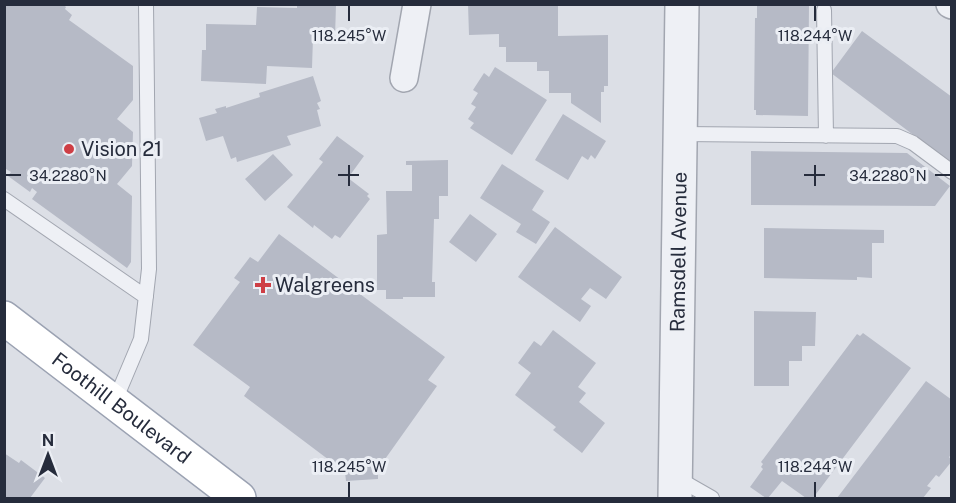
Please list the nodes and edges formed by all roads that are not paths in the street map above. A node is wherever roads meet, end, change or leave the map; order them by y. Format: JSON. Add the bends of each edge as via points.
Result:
{"nodes":[{"id":1,"x":146,"y":4,"type":"edge"},
{"id":2,"x":417,"y":4,"type":"edge"},
{"id":3,"x":682,"y":4,"type":"edge"},
{"id":4,"x":824,"y":10,"type":"dead end"},
{"id":5,"x":404,"y":78,"type":"dead end"},
{"id":6,"x":681,"y":134,"type":"junction"},
{"id":7,"x":826,"y":136,"type":"junction"},
{"id":8,"x":951,"y":172,"type":"edge"},
{"id":9,"x":4,"y":199,"type":"edge"},
{"id":10,"x":146,"y":297,"type":"junction"},
{"id":11,"x":4,"y":318,"type":"edge"},
{"id":12,"x":114,"y":403,"type":"junction"},
{"id":13,"x":675,"y":488,"type":"edge"},
{"id":14,"x":239,"y":498,"type":"edge"},
{"id":15,"x":712,"y":498,"type":"edge"}],
"edges":[{"from":1,"to":10,"type":"lane"},
{"from":2,"to":5,"type":"street"},
{"from":3,"to":6,"type":"street","name":"Ramsdell Avenue"},
{"from":4,"to":7,"type":"lane"},
{"from":6,"to":7,"type":"lane"},
{"from":6,"to":13,"type":"street","name":"Ramsdell Avenue"},
{"from":7,"to":8,"type":"lane","via":[[897,136],[913,143]]},
{"from":9,"to":10,"type":"lane"},
{"from":10,"to":12,"type":"lane","via":[[141,339]]},
{"from":11,"to":12,"type":"main road","name":"Foothill Boulevard"},
{"from":12,"to":14,"type":"main road","name":"Foothill Boulevard"},
{"from":13,"to":15,"type":"lane"}]}
